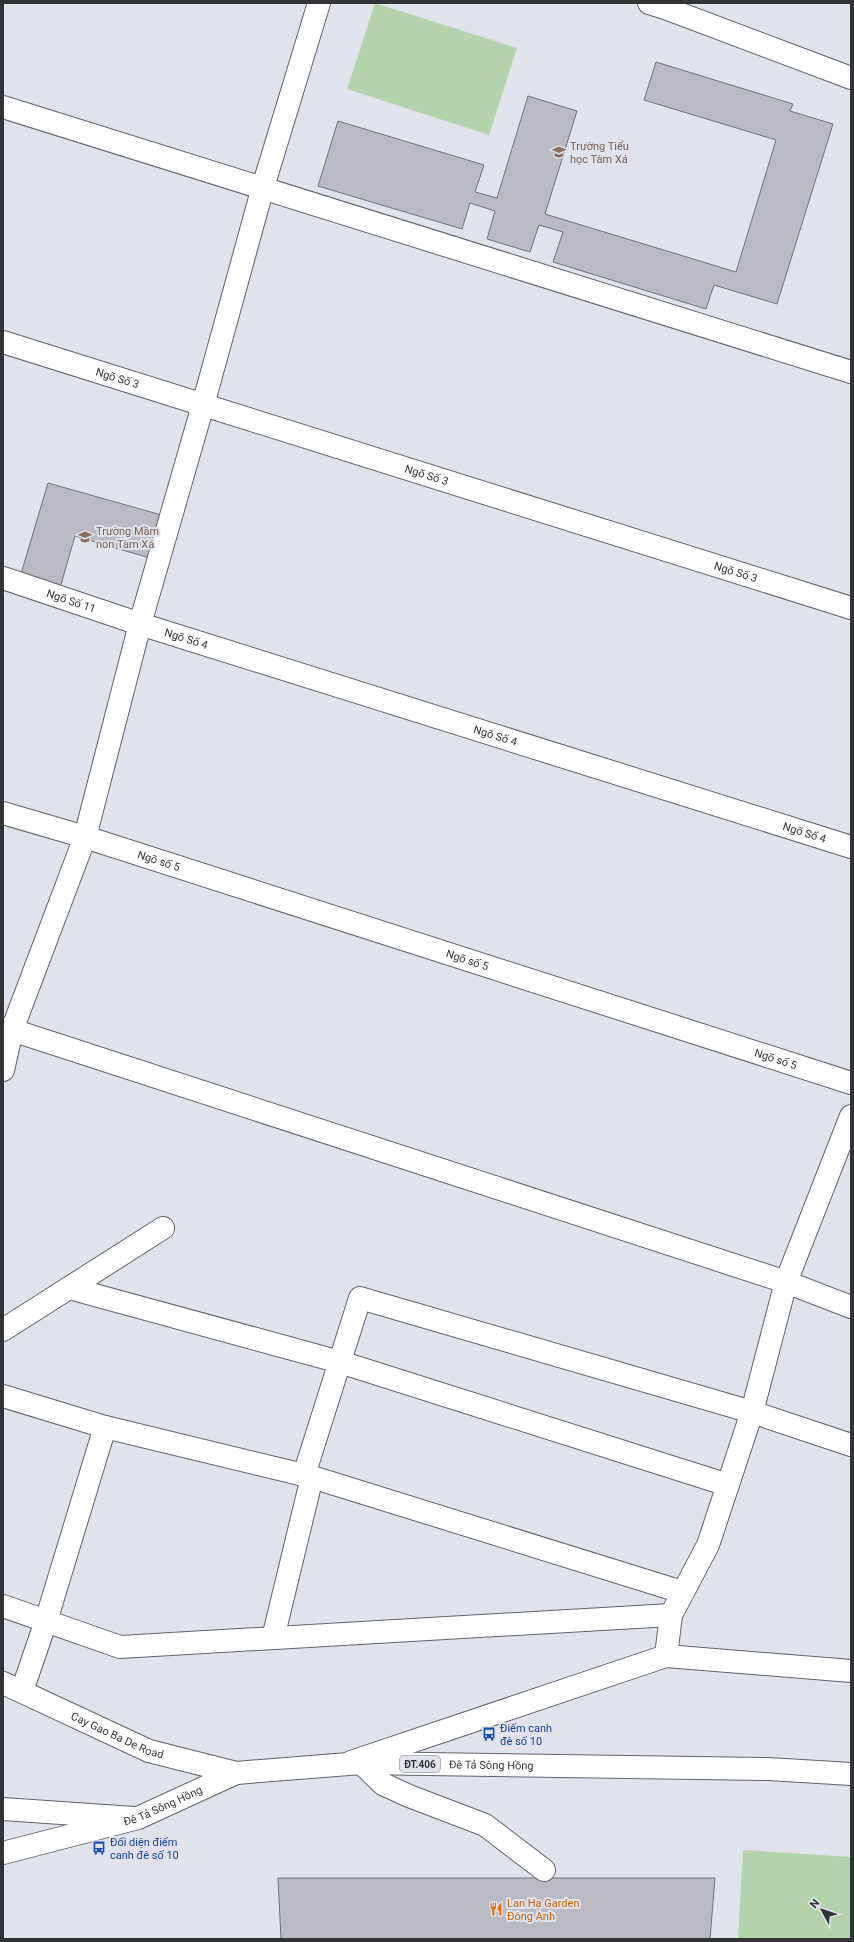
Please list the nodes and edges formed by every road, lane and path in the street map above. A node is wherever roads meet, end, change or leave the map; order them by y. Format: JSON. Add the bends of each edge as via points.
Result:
{"nodes":[{"id":1,"x":319,"y":3,"type":"edge"},
{"id":2,"x":660,"y":4,"type":"edge"},
{"id":3,"x":851,"y":78,"type":"edge"},
{"id":4,"x":3,"y":107,"type":"edge"},
{"id":5,"x":263,"y":187,"type":"junction"},
{"id":6,"x":3,"y":342,"type":"edge"},
{"id":7,"x":851,"y":372,"type":"edge"},
{"id":8,"x":203,"y":405,"type":"junction"},
{"id":9,"x":3,"y":578,"type":"edge"},
{"id":10,"x":851,"y":608,"type":"edge"},
{"id":11,"x":140,"y":624,"type":"junction"},
{"id":12,"x":3,"y":813,"type":"edge"},
{"id":13,"x":84,"y":837,"type":"junction"},
{"id":14,"x":851,"y":847,"type":"edge"},
{"id":15,"x":8,"y":1030,"type":"edge"},
{"id":16,"x":3,"y":1070,"type":"edge"},
{"id":17,"x":851,"y":1083,"type":"edge"},
{"id":18,"x":851,"y":1116,"type":"edge"},
{"id":19,"x":163,"y":1228,"type":"dead end"},
{"id":20,"x":786,"y":1282,"type":"junction"},
{"id":21,"x":70,"y":1288,"type":"junction"},
{"id":22,"x":851,"y":1307,"type":"edge"},
{"id":23,"x":3,"y":1330,"type":"edge"},
{"id":24,"x":340,"y":1362,"type":"junction"},
{"id":25,"x":3,"y":1396,"type":"edge"},
{"id":26,"x":752,"y":1412,"type":"junction"},
{"id":27,"x":105,"y":1427,"type":"junction"},
{"id":28,"x":851,"y":1444,"type":"edge"},
{"id":29,"x":308,"y":1476,"type":"junction"},
{"id":30,"x":728,"y":1485,"type":"junction"},
{"id":31,"x":682,"y":1592,"type":"junction"},
{"id":32,"x":3,"y":1606,"type":"edge"},
{"id":33,"x":671,"y":1615,"type":"junction"},
{"id":34,"x":46,"y":1621,"type":"junction"},
{"id":35,"x":273,"y":1638,"type":"junction"},
{"id":36,"x":666,"y":1656,"type":"junction"},
{"id":37,"x":851,"y":1672,"type":"edge"},
{"id":38,"x":13,"y":1687,"type":"edge"},
{"id":39,"x":355,"y":1763,"type":"junction"},
{"id":40,"x":236,"y":1773,"type":"junction"},
{"id":41,"x":851,"y":1774,"type":"edge"},
{"id":42,"x":3,"y":1809,"type":"edge"},
{"id":43,"x":138,"y":1818,"type":"junction"},
{"id":44,"x":3,"y":1854,"type":"edge"},
{"id":45,"x":544,"y":1870,"type":"dead end"}],
"edges":[{"from":1,"to":5,"type":"street"},
{"from":2,"to":3,"type":"street"},
{"from":4,"to":5,"type":"street"},
{"from":5,"to":7,"type":"street"},
{"from":5,"to":8,"type":"street"},
{"from":6,"to":8,"type":"street","name":"Ngõ Số 3"},
{"from":8,"to":10,"type":"street","name":"Ngõ Số 3"},
{"from":8,"to":11,"type":"street"},
{"from":9,"to":11,"type":"street","name":"Ngõ Số 11"},
{"from":11,"to":13,"type":"street"},
{"from":11,"to":14,"type":"street","name":"Ngõ Số 4"},
{"from":12,"to":13,"type":"street","name":"Ngõ số 5"},
{"from":13,"to":15,"type":"street"},
{"from":13,"to":17,"type":"street","name":"Ngõ số 5"},
{"from":15,"to":16,"type":"street"},
{"from":15,"to":20,"type":"street"},
{"from":18,"to":20,"type":"street"},
{"from":19,"to":21,"type":"street"},
{"from":20,"to":22,"type":"street"},
{"from":20,"to":26,"type":"street"},
{"from":21,"to":23,"type":"street"},
{"from":21,"to":24,"type":"street"},
{"from":24,"to":26,"type":"street","via":[[360,1298]]},
{"from":24,"to":29,"type":"street"},
{"from":24,"to":30,"type":"street"},
{"from":25,"to":27,"type":"street"},
{"from":26,"to":28,"type":"street"},
{"from":26,"to":30,"type":"street"},
{"from":27,"to":29,"type":"street"},
{"from":27,"to":34,"type":"street"},
{"from":29,"to":31,"type":"street"},
{"from":29,"to":35,"type":"street"},
{"from":30,"to":31,"type":"street","via":[[708,1545]]},
{"from":31,"to":33,"type":"street"},
{"from":32,"to":34,"type":"street"},
{"from":33,"to":35,"type":"street"},
{"from":33,"to":36,"type":"street"},
{"from":34,"to":35,"type":"street","via":[[120,1647]]},
{"from":34,"to":38,"type":"street"},
{"from":36,"to":37,"type":"street"},
{"from":36,"to":39,"type":"street"},
{"from":38,"to":40,"type":"street","name":"Cay Gao Ba De Road","via":[[150,1751]]},
{"from":39,"to":40,"type":"street","name":"Đê Tả Sông Hồng","number":"ĐT.406"},
{"from":39,"to":41,"type":"street","name":"Đê Tả Sông Hồng","number":"ĐT.406","via":[[768,1769]]},
{"from":39,"to":45,"type":"street","via":[[383,1784],[485,1825]]},
{"from":40,"to":43,"type":"street","name":"Đê Tả Sông Hồng","number":"ĐT.406"},
{"from":42,"to":43,"type":"street"},
{"from":43,"to":44,"type":"street","name":"Đê Tả Sông Hồng","number":"ĐT.406"}]}
